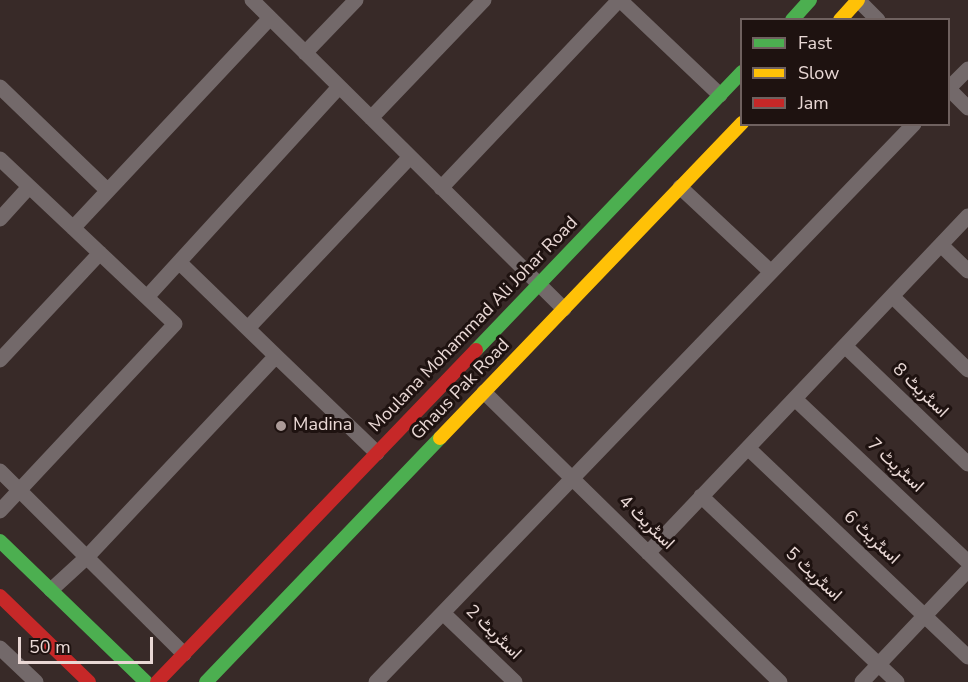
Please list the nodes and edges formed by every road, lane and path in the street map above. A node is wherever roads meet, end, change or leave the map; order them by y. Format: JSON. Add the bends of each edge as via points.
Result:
{"nodes":[{"id":1,"x":252,"y":0,"type":"edge"},
{"id":2,"x":356,"y":0,"type":"edge"},
{"id":3,"x":484,"y":0,"type":"edge"},
{"id":4,"x":619,"y":0,"type":"edge"},
{"id":5,"x":810,"y":0,"type":"edge"},
{"id":6,"x":858,"y":0,"type":"edge"},
{"id":7,"x":270,"y":18,"type":"junction"},
{"id":8,"x":794,"y":18,"type":"edge"},
{"id":9,"x":842,"y":18,"type":"edge"},
{"id":10,"x":876,"y":18,"type":"edge"},
{"id":11,"x":305,"y":53,"type":"junction"},
{"id":12,"x":968,"y":69,"type":"edge"},
{"id":13,"x":740,"y":73,"type":"edge"},
{"id":14,"x":0,"y":87,"type":"edge"},
{"id":15,"x":339,"y":87,"type":"junction"},
{"id":16,"x":950,"y":87,"type":"edge"},
{"id":17,"x":950,"y":89,"type":"edge"},
{"id":18,"x":720,"y":95,"type":"junction"},
{"id":19,"x":968,"y":108,"type":"edge"},
{"id":20,"x":371,"y":118,"type":"junction"},
{"id":21,"x":740,"y":124,"type":"edge"},
{"id":22,"x":912,"y":126,"type":"edge"},
{"id":23,"x":410,"y":157,"type":"junction"},
{"id":24,"x":0,"y":159,"type":"edge"},
{"id":25,"x":30,"y":187,"type":"junction"},
{"id":26,"x":680,"y":187,"type":"junction"},
{"id":27,"x":441,"y":188,"type":"junction"},
{"id":28,"x":107,"y":190,"type":"junction"},
{"id":29,"x":968,"y":216,"type":"edge"},
{"id":30,"x":0,"y":219,"type":"edge"},
{"id":31,"x":73,"y":228,"type":"junction"},
{"id":32,"x":941,"y":245,"type":"junction"},
{"id":33,"x":100,"y":253,"type":"junction"},
{"id":34,"x":179,"y":262,"type":"junction"},
{"id":35,"x":968,"y":271,"type":"edge"},
{"id":36,"x":771,"y":272,"type":"junction"},
{"id":37,"x":538,"y":285,"type":"junction"},
{"id":38,"x":147,"y":297,"type":"junction"},
{"id":39,"x":892,"y":297,"type":"junction"},
{"id":40,"x":564,"y":309,"type":"junction"},
{"id":41,"x":248,"y":328,"type":"junction"},
{"id":42,"x":844,"y":346,"type":"junction"},
{"id":43,"x":276,"y":356,"type":"junction"},
{"id":44,"x":0,"y":360,"type":"edge"},
{"id":45,"x":968,"y":370,"type":"edge"},
{"id":46,"x":484,"y":392,"type":"junction"},
{"id":47,"x":795,"y":399,"type":"junction"},
{"id":48,"x":748,"y":448,"type":"junction"},
{"id":49,"x":377,"y":453,"type":"junction"},
{"id":50,"x":968,"y":464,"type":"edge"},
{"id":51,"x":0,"y":471,"type":"edge"},
{"id":52,"x":573,"y":479,"type":"junction"},
{"id":53,"x":19,"y":491,"type":"junction"},
{"id":54,"x":701,"y":496,"type":"junction"},
{"id":55,"x":0,"y":511,"type":"edge"},
{"id":56,"x":0,"y":541,"type":"edge"},
{"id":57,"x":648,"y":553,"type":"junction"},
{"id":58,"x":87,"y":557,"type":"junction"},
{"id":59,"x":968,"y":562,"type":"edge"},
{"id":60,"x":968,"y":570,"type":"edge"},
{"id":61,"x":51,"y":590,"type":"junction"},
{"id":62,"x":0,"y":596,"type":"edge"},
{"id":63,"x":443,"y":613,"type":"junction"},
{"id":64,"x":925,"y":615,"type":"junction"},
{"id":65,"x":0,"y":648,"type":"edge"},
{"id":66,"x":184,"y":654,"type":"junction"},
{"id":67,"x":968,"y":657,"type":"edge"},
{"id":68,"x":879,"y":664,"type":"junction"},
{"id":69,"x":36,"y":682,"type":"edge"},
{"id":70,"x":89,"y":682,"type":"edge"},
{"id":71,"x":146,"y":682,"type":"edge"},
{"id":72,"x":157,"y":682,"type":"edge"},
{"id":73,"x":206,"y":682,"type":"edge"},
{"id":74,"x":376,"y":682,"type":"edge"},
{"id":75,"x":515,"y":682,"type":"edge"},
{"id":76,"x":780,"y":682,"type":"edge"},
{"id":77,"x":862,"y":682,"type":"edge"},
{"id":78,"x":897,"y":682,"type":"edge"}],
"edges":[{"from":1,"to":7,"type":"street"},
{"from":2,"to":11,"type":"street"},
{"from":3,"to":20,"type":"street"},
{"from":4,"to":18,"type":"street"},
{"from":4,"to":27,"type":"street"},
{"from":5,"to":8,"type":"main road"},
{"from":6,"to":9,"type":"main road"},
{"from":6,"to":10,"type":"street"},
{"from":7,"to":11,"type":"street"},
{"from":7,"to":28,"type":"street"},
{"from":11,"to":15,"type":"street"},
{"from":12,"to":16,"type":"street"},
{"from":13,"to":18,"type":"main road","name":"Moulana Mohammad Ali Johar Road"},
{"from":14,"to":28,"type":"street"},
{"from":15,"to":20,"type":"street"},
{"from":15,"to":34,"type":"street"},
{"from":17,"to":19,"type":"street"},
{"from":18,"to":37,"type":"main road","name":"Moulana Mohammad Ali Johar Road"},
{"from":20,"to":23,"type":"street"},
{"from":21,"to":26,"type":"main road","name":"Ghaus Pak Road"},
{"from":22,"to":36,"type":"street"},
{"from":23,"to":27,"type":"street"},
{"from":23,"to":41,"type":"street"},
{"from":24,"to":25,"type":"street"},
{"from":25,"to":30,"type":"street"},
{"from":25,"to":31,"type":"street"},
{"from":26,"to":36,"type":"street"},
{"from":26,"to":40,"type":"main road","name":"Ghaus Pak Road"},
{"from":27,"to":37,"type":"street"},
{"from":28,"to":31,"type":"street"},
{"from":29,"to":32,"type":"street"},
{"from":31,"to":33,"type":"street"},
{"from":32,"to":35,"type":"street"},
{"from":32,"to":39,"type":"street"},
{"from":33,"to":38,"type":"street"},
{"from":33,"to":44,"type":"street"},
{"from":34,"to":38,"type":"street"},
{"from":34,"to":41,"type":"street"},
{"from":36,"to":52,"type":"street"},
{"from":37,"to":40,"type":"street"},
{"from":37,"to":49,"type":"main road","name":"Moulana Mohammad Ali Johar Road"},
{"from":38,"to":53,"type":"street","via":[[175,324]]},
{"from":39,"to":42,"type":"street"},
{"from":39,"to":45,"type":"street"},
{"from":40,"to":46,"type":"main road","name":"Ghaus Pak Road"},
{"from":41,"to":43,"type":"street"},
{"from":42,"to":47,"type":"street"},
{"from":42,"to":50,"type":"street","name":"اسٹریٹ 8"},
{"from":43,"to":49,"type":"street"},
{"from":43,"to":58,"type":"street"},
{"from":46,"to":52,"type":"street","name":"اسٹریٹ 4"},
{"from":46,"to":73,"type":"main road","name":"Ghaus Pak Road"},
{"from":47,"to":48,"type":"street"},
{"from":47,"to":59,"type":"street","name":"اسٹریٹ 7"},
{"from":48,"to":54,"type":"street"},
{"from":48,"to":64,"type":"street","name":"اسٹریٹ 6"},
{"from":49,"to":66,"type":"main road","name":"Moulana Mohammad Ali Johar Road"},
{"from":51,"to":53,"type":"street"},
{"from":52,"to":57,"type":"street","name":"اسٹریٹ 4"},
{"from":52,"to":63,"type":"street"},
{"from":53,"to":55,"type":"street"},
{"from":53,"to":58,"type":"street"},
{"from":54,"to":57,"type":"street"},
{"from":54,"to":68,"type":"street","name":"اسٹریٹ 5"},
{"from":56,"to":61,"type":"main road"},
{"from":57,"to":76,"type":"street","name":"اسٹریٹ 4"},
{"from":58,"to":61,"type":"street"},
{"from":58,"to":66,"type":"street"},
{"from":60,"to":64,"type":"street"},
{"from":61,"to":71,"type":"main road"},
{"from":62,"to":70,"type":"main road"},
{"from":63,"to":74,"type":"street"},
{"from":63,"to":75,"type":"street","name":"اسٹریٹ 2"},
{"from":64,"to":67,"type":"street","name":"اسٹریٹ 6"},
{"from":64,"to":68,"type":"street"},
{"from":65,"to":69,"type":"street"},
{"from":66,"to":72,"type":"main road","name":"Moulana Mohammad Ali Johar Road"},
{"from":68,"to":77,"type":"street"},
{"from":68,"to":78,"type":"street","name":"اسٹریٹ 5"}]}
